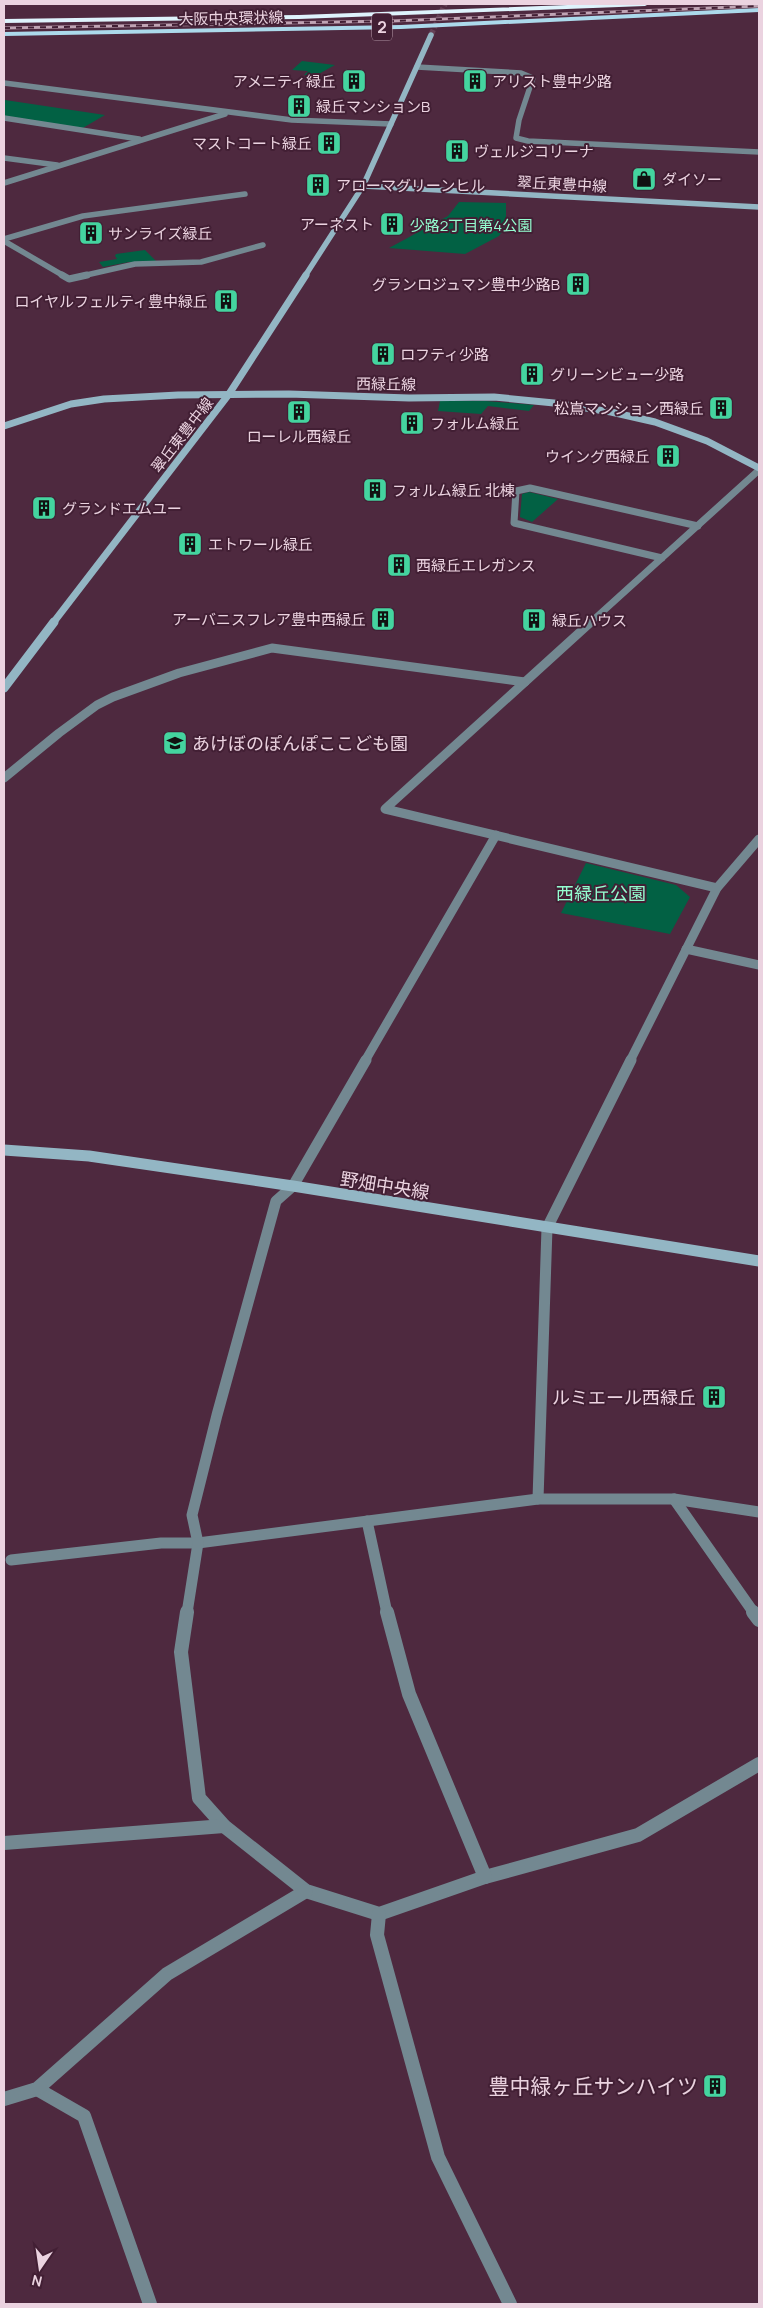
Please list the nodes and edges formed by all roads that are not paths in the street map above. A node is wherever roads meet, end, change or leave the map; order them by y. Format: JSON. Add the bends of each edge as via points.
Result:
{"nodes":[{"id":1,"x":645,"y":4,"type":"edge"},
{"id":2,"x":759,"y":10,"type":"edge"},
{"id":3,"x":759,"y":17,"type":"edge"},
{"id":4,"x":4,"y":21,"type":"edge"},
{"id":5,"x":471,"y":24,"type":"junction"},
{"id":6,"x":4,"y":34,"type":"edge"},
{"id":7,"x":431,"y":35,"type":"tunnel mouth"},
{"id":8,"x":418,"y":67,"type":"junction"},
{"id":9,"x":4,"y":82,"type":"edge"},
{"id":10,"x":228,"y":113,"type":"junction"},
{"id":11,"x":4,"y":118,"type":"edge"},
{"id":12,"x":391,"y":124,"type":"junction"},
{"id":13,"x":141,"y":139,"type":"junction"},
{"id":14,"x":759,"y":152,"type":"edge"},
{"id":15,"x":4,"y":158,"type":"edge"},
{"id":16,"x":60,"y":165,"type":"junction"},
{"id":17,"x":4,"y":182,"type":"edge"},
{"id":18,"x":363,"y":186,"type":"junction"},
{"id":19,"x":245,"y":194,"type":"dead end"},
{"id":20,"x":759,"y":207,"type":"edge"},
{"id":21,"x":4,"y":240,"type":"edge"},
{"id":22,"x":263,"y":245,"type":"dead end"},
{"id":23,"x":229,"y":394,"type":"junction"},
{"id":24,"x":4,"y":426,"type":"edge"},
{"id":25,"x":759,"y":469,"type":"edge"},
{"id":26,"x":698,"y":526,"type":"junction"},
{"id":27,"x":662,"y":558,"type":"junction"},
{"id":28,"x":525,"y":682,"type":"junction"},
{"id":29,"x":4,"y":688,"type":"edge"},
{"id":30,"x":4,"y":778,"type":"edge"},
{"id":31,"x":496,"y":835,"type":"junction"},
{"id":32,"x":759,"y":839,"type":"edge"},
{"id":33,"x":717,"y":888,"type":"junction"},
{"id":34,"x":686,"y":949,"type":"junction"},
{"id":35,"x":759,"y":965,"type":"edge"},
{"id":36,"x":4,"y":1150,"type":"edge"},
{"id":37,"x":292,"y":1186,"type":"junction"},
{"id":38,"x":547,"y":1228,"type":"junction"},
{"id":39,"x":759,"y":1261,"type":"edge"},
{"id":40,"x":538,"y":1499,"type":"junction"},
{"id":41,"x":674,"y":1499,"type":"junction"},
{"id":42,"x":759,"y":1512,"type":"edge"},
{"id":43,"x":367,"y":1521,"type":"junction"},
{"id":44,"x":198,"y":1543,"type":"junction"},
{"id":45,"x":10,"y":1560,"type":"dead end"},
{"id":46,"x":759,"y":1620,"type":"edge"},
{"id":47,"x":759,"y":1764,"type":"edge"},
{"id":48,"x":224,"y":1826,"type":"junction"},
{"id":49,"x":4,"y":1843,"type":"edge"},
{"id":50,"x":485,"y":1877,"type":"junction"},
{"id":51,"x":306,"y":1891,"type":"junction"},
{"id":52,"x":379,"y":1914,"type":"junction"},
{"id":53,"x":37,"y":2088,"type":"junction"},
{"id":54,"x":4,"y":2099,"type":"edge"},
{"id":55,"x":150,"y":2304,"type":"edge"},
{"id":56,"x":510,"y":2304,"type":"edge"}],
"edges":[{"from":1,"to":4,"type":"highway","via":[[337,16]]},
{"from":2,"to":5,"type":"main road","name":"大阪中央環状線","number":"2"},
{"from":3,"to":5,"type":"main road","via":[[626,23]]},
{"from":5,"to":6,"type":"main road","name":"大阪中央環状線","number":"2"},
{"from":7,"to":8,"type":"street","name":"翠丘東豊中線"},
{"from":8,"to":12,"type":"street","name":"翠丘東豊中線"},
{"from":8,"to":14,"type":"street","via":[[521,73],[533,78],[516,138],[528,141]]},
{"from":9,"to":10,"type":"street"},
{"from":10,"to":12,"type":"street","via":[[292,120]]},
{"from":10,"to":13,"type":"street"},
{"from":11,"to":13,"type":"street"},
{"from":12,"to":18,"type":"street","name":"翠丘東豊中線"},
{"from":13,"to":16,"type":"street"},
{"from":15,"to":16,"type":"street"},
{"from":16,"to":17,"type":"street"},
{"from":18,"to":20,"type":"street","name":"翠丘東豊中線"},
{"from":18,"to":23,"type":"street","name":"翠丘東豊中線"},
{"from":19,"to":21,"type":"street","via":[[84,216]]},
{"from":21,"to":22,"type":"street","via":[[69,279],[135,264],[202,262]]},
{"from":23,"to":24,"type":"street","name":"西緑丘線","via":[[104,399],[71,404]]},
{"from":23,"to":25,"type":"street","name":"西緑丘線","via":[[494,397],[549,402],[675,428]]},
{"from":23,"to":29,"type":"street","name":"翠丘東豊中線"},
{"from":25,"to":26,"type":"street"},
{"from":26,"to":27,"type":"street"},
{"from":26,"to":27,"type":"street","via":[[530,488],[516,491],[514,523]]},
{"from":27,"to":28,"type":"street"},
{"from":28,"to":30,"type":"street","via":[[272,648],[179,673],[96,705]]},
{"from":28,"to":31,"type":"street","via":[[385,809]]},
{"from":31,"to":33,"type":"street"},
{"from":31,"to":37,"type":"street"},
{"from":32,"to":33,"type":"street"},
{"from":33,"to":34,"type":"street"},
{"from":34,"to":35,"type":"street"},
{"from":34,"to":38,"type":"street"},
{"from":36,"to":37,"type":"street","name":"野畑中央線","via":[[89,1156]]},
{"from":37,"to":38,"type":"street","name":"野畑中央線"},
{"from":37,"to":44,"type":"street","via":[[276,1201],[217,1415],[192,1515]]},
{"from":38,"to":39,"type":"street","name":"野畑中央線"},
{"from":38,"to":40,"type":"street"},
{"from":40,"to":41,"type":"street"},
{"from":40,"to":43,"type":"street"},
{"from":41,"to":42,"type":"street"},
{"from":41,"to":46,"type":"street"},
{"from":43,"to":44,"type":"street"},
{"from":43,"to":50,"type":"street","via":[[409,1694]]},
{"from":44,"to":45,"type":"street","via":[[161,1543]]},
{"from":44,"to":48,"type":"street","via":[[181,1652],[199,1798]]},
{"from":47,"to":50,"type":"street","via":[[638,1835]]},
{"from":48,"to":49,"type":"street"},
{"from":48,"to":51,"type":"street"},
{"from":50,"to":52,"type":"street"},
{"from":51,"to":52,"type":"street"},
{"from":51,"to":53,"type":"street","via":[[167,1974]]},
{"from":52,"to":56,"type":"street","via":[[377,1934],[438,2157]]},
{"from":53,"to":54,"type":"street"},
{"from":53,"to":55,"type":"street","via":[[84,2116]]}]}
